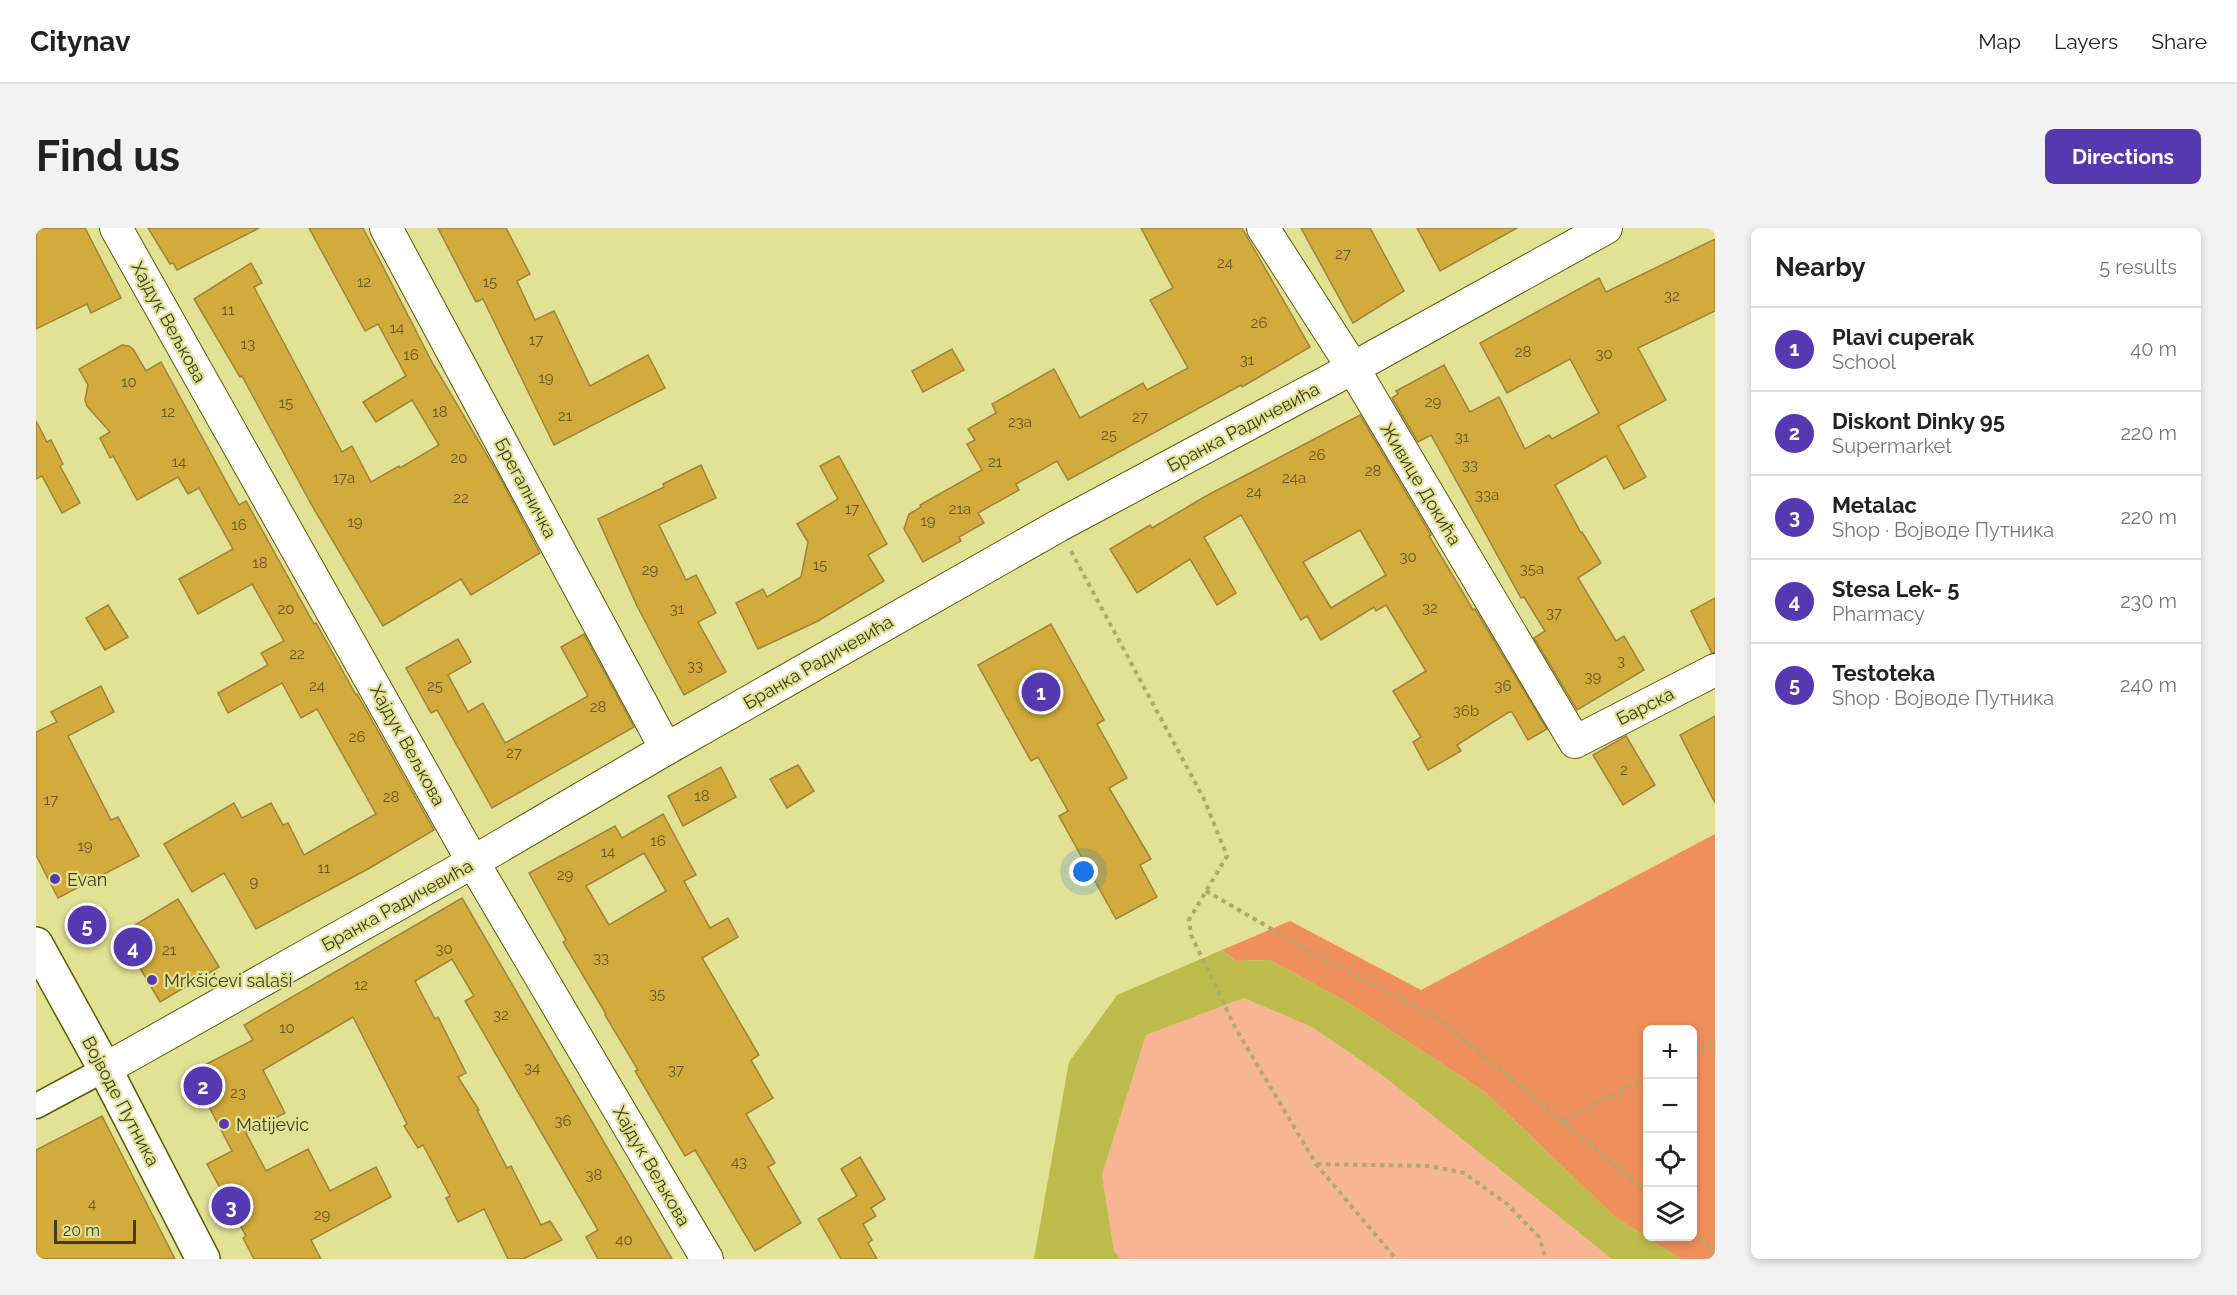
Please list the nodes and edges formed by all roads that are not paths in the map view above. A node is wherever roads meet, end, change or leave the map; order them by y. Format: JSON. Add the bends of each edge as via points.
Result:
{"nodes":[{"id":1,"x":116,"y":228,"type":"edge"},
{"id":2,"x":386,"y":228,"type":"edge"},
{"id":3,"x":1263,"y":228,"type":"edge"},
{"id":4,"x":1606,"y":228,"type":"edge"},
{"id":5,"x":1353,"y":368,"type":"junction"},
{"id":6,"x":1715,"y":670,"type":"edge"},
{"id":7,"x":1575,"y":742,"type":"joint"},
{"id":8,"x":666,"y":749,"type":"junction"},
{"id":9,"x":473,"y":862,"type":"junction"},
{"id":10,"x":36,"y":944,"type":"edge"},
{"id":11,"x":105,"y":1069,"type":"junction"},
{"id":12,"x":36,"y":1106,"type":"edge"},
{"id":13,"x":203,"y":1259,"type":"edge"},
{"id":14,"x":707,"y":1259,"type":"edge"}],
"edges":[{"from":1,"to":9,"type":"street","name":"Хајдук Вељкова"},
{"from":2,"to":8,"type":"street","name":"Брегалничка"},
{"from":3,"to":5,"type":"street","name":"Живице Докића"},
{"from":4,"to":5,"type":"street","name":"Бранка Радичевића"},
{"from":5,"to":7,"type":"street","name":"Живице Докића"},
{"from":5,"to":8,"type":"street","name":"Бранка Радичевића","via":[[1058,526]]},
{"from":6,"to":7,"type":"street","name":"Барска"},
{"from":8,"to":9,"type":"street","name":"Бранка Радичевића"},
{"from":9,"to":11,"type":"street","name":"Бранка Радичевића"},
{"from":9,"to":14,"type":"street","name":"Хајдук Вељкова"},
{"from":10,"to":11,"type":"street","name":"Војводе Путника"},
{"from":11,"to":12,"type":"street","name":"Бранка Радичевића"},
{"from":11,"to":13,"type":"street","name":"Војводе Путника"}]}
